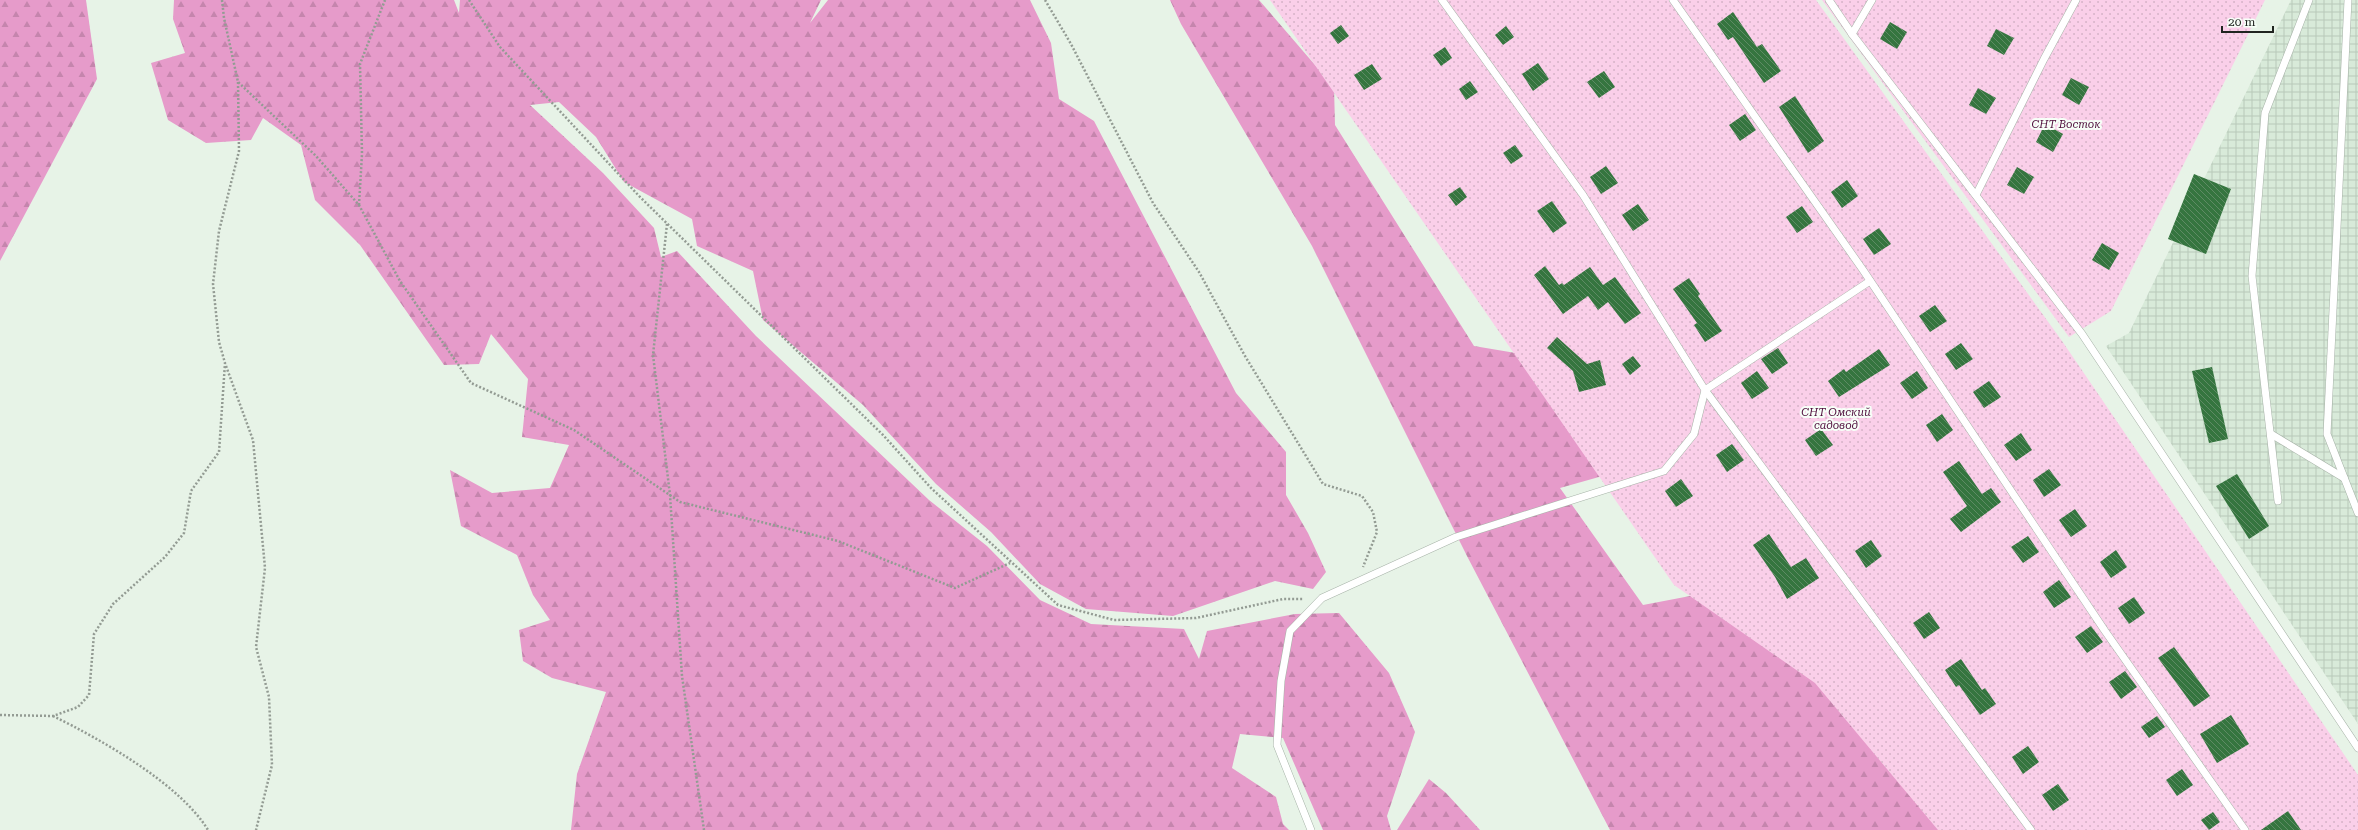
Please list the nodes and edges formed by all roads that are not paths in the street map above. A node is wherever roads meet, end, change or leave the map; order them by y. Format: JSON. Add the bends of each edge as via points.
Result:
{"nodes":[{"id":1,"x":1442,"y":0,"type":"edge"},
{"id":2,"x":1673,"y":0,"type":"edge"},
{"id":3,"x":1829,"y":0,"type":"edge"},
{"id":4,"x":1872,"y":0,"type":"edge"},
{"id":5,"x":2076,"y":0,"type":"edge"},
{"id":6,"x":2308,"y":0,"type":"edge"},
{"id":7,"x":2348,"y":0,"type":"edge"},
{"id":8,"x":1852,"y":34,"type":"junction"},
{"id":9,"x":1976,"y":195,"type":"junction"},
{"id":10,"x":1870,"y":281,"type":"junction"},
{"id":11,"x":1705,"y":390,"type":"junction"},
{"id":12,"x":2270,"y":434,"type":"junction"},
{"id":13,"x":2344,"y":478,"type":"junction"},
{"id":14,"x":2278,"y":502,"type":"dead end"},
{"id":15,"x":2358,"y":513,"type":"edge"},
{"id":16,"x":2358,"y":748,"type":"edge"},
{"id":17,"x":1311,"y":830,"type":"edge"},
{"id":18,"x":2032,"y":830,"type":"edge"},
{"id":19,"x":2245,"y":830,"type":"edge"}],
"edges":[{"from":1,"to":11,"type":"lane","via":[[1582,195]]},
{"from":2,"to":10,"type":"lane"},
{"from":3,"to":8,"type":"lane"},
{"from":4,"to":8,"type":"lane"},
{"from":5,"to":9,"type":"lane"},
{"from":6,"to":12,"type":"lane","via":[[2265,113],[2252,276]]},
{"from":7,"to":13,"type":"lane","via":[[2326,434]]},
{"from":8,"to":9,"type":"lane"},
{"from":9,"to":16,"type":"lane","via":[[2082,334]]},
{"from":10,"to":11,"type":"lane"},
{"from":10,"to":19,"type":"lane","via":[[2105,632]]},
{"from":11,"to":17,"type":"lane","via":[[1694,434],[1664,471],[1456,537],[1322,598],[1290,631],[1281,680],[1278,745]]},
{"from":11,"to":18,"type":"lane"},
{"from":12,"to":13,"type":"lane"},
{"from":12,"to":14,"type":"lane"},
{"from":13,"to":15,"type":"lane"}]}
